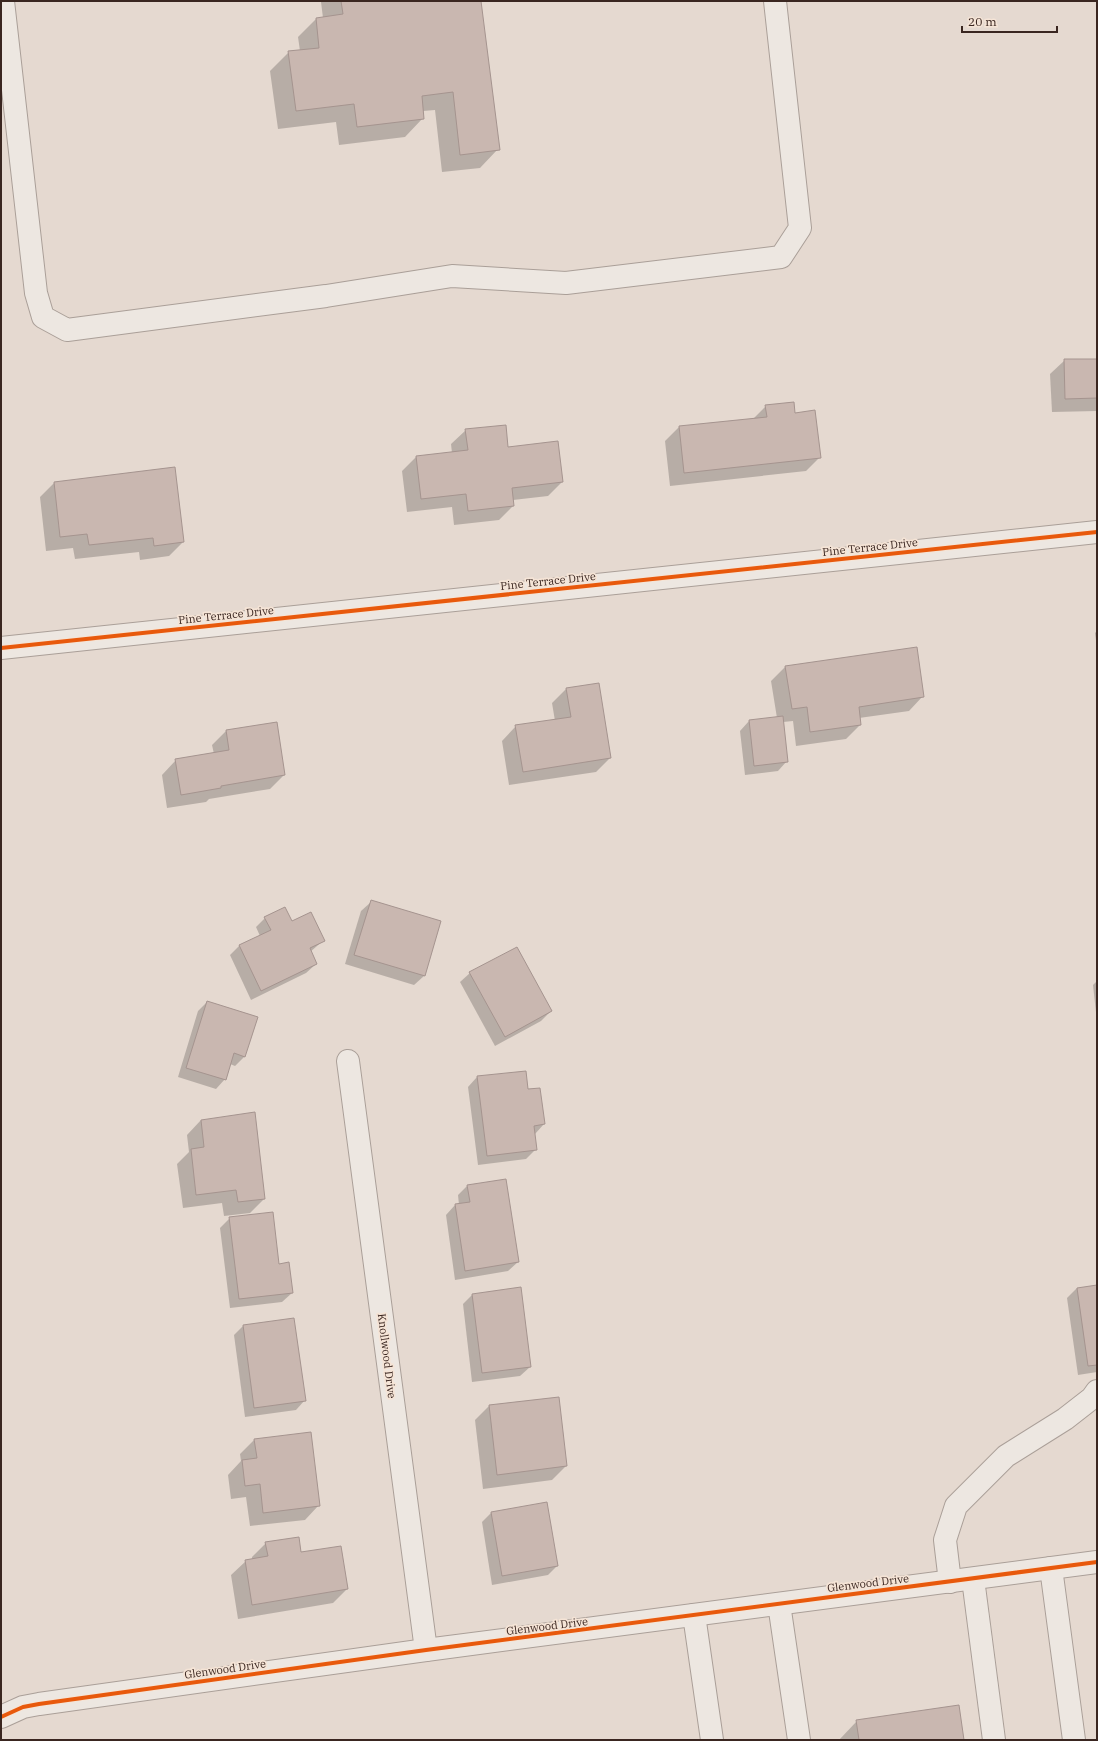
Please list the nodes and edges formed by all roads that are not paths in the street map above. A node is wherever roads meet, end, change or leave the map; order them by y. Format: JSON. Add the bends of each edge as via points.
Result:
{"nodes":[{"id":1,"x":3,"y":1,"type":"edge"},
{"id":2,"x":776,"y":1,"type":"edge"},
{"id":3,"x":1097,"y":532,"type":"edge"},
{"id":4,"x":1,"y":648,"type":"edge"},
{"id":5,"x":348,"y":1061,"type":"dead end"},
{"id":6,"x":1097,"y":1391,"type":"edge"},
{"id":7,"x":1097,"y":1562,"type":"edge"},
{"id":8,"x":1051,"y":1568,"type":"junction"},
{"id":9,"x":973,"y":1579,"type":"junction"},
{"id":10,"x":950,"y":1582,"type":"junction"},
{"id":11,"x":779,"y":1604,"type":"junction"},
{"id":12,"x":694,"y":1615,"type":"junction"},
{"id":13,"x":426,"y":1650,"type":"junction"},
{"id":14,"x":1,"y":1717,"type":"edge"},
{"id":15,"x":712,"y":1740,"type":"edge"},
{"id":16,"x":799,"y":1740,"type":"edge"},
{"id":17,"x":994,"y":1740,"type":"edge"},
{"id":18,"x":1074,"y":1740,"type":"edge"}],
"edges":[{"from":1,"to":2,"type":"street","via":[[36,293],[43,317],[66,330],[318,297],[452,276],[566,283],[781,257],[800,228]]},
{"from":3,"to":4,"type":"street","name":"Pine Terrace Drive"},
{"from":5,"to":13,"type":"street","name":"Knollwood Drive"},
{"from":6,"to":10,"type":"street","via":[[1065,1419],[1006,1456],[956,1506],[945,1540]]},
{"from":7,"to":8,"type":"street","name":"Glenwood Drive"},
{"from":8,"to":9,"type":"street","name":"Glenwood Drive"},
{"from":8,"to":18,"type":"street"},
{"from":9,"to":10,"type":"street","name":"Glenwood Drive"},
{"from":9,"to":17,"type":"street"},
{"from":10,"to":11,"type":"street","name":"Glenwood Drive"},
{"from":11,"to":12,"type":"street","name":"Glenwood Drive"},
{"from":11,"to":16,"type":"street"},
{"from":12,"to":13,"type":"street","name":"Glenwood Drive"},
{"from":12,"to":15,"type":"street"},
{"from":13,"to":14,"type":"street","name":"Glenwood Drive","via":[[39,1704],[22,1707]]}]}
